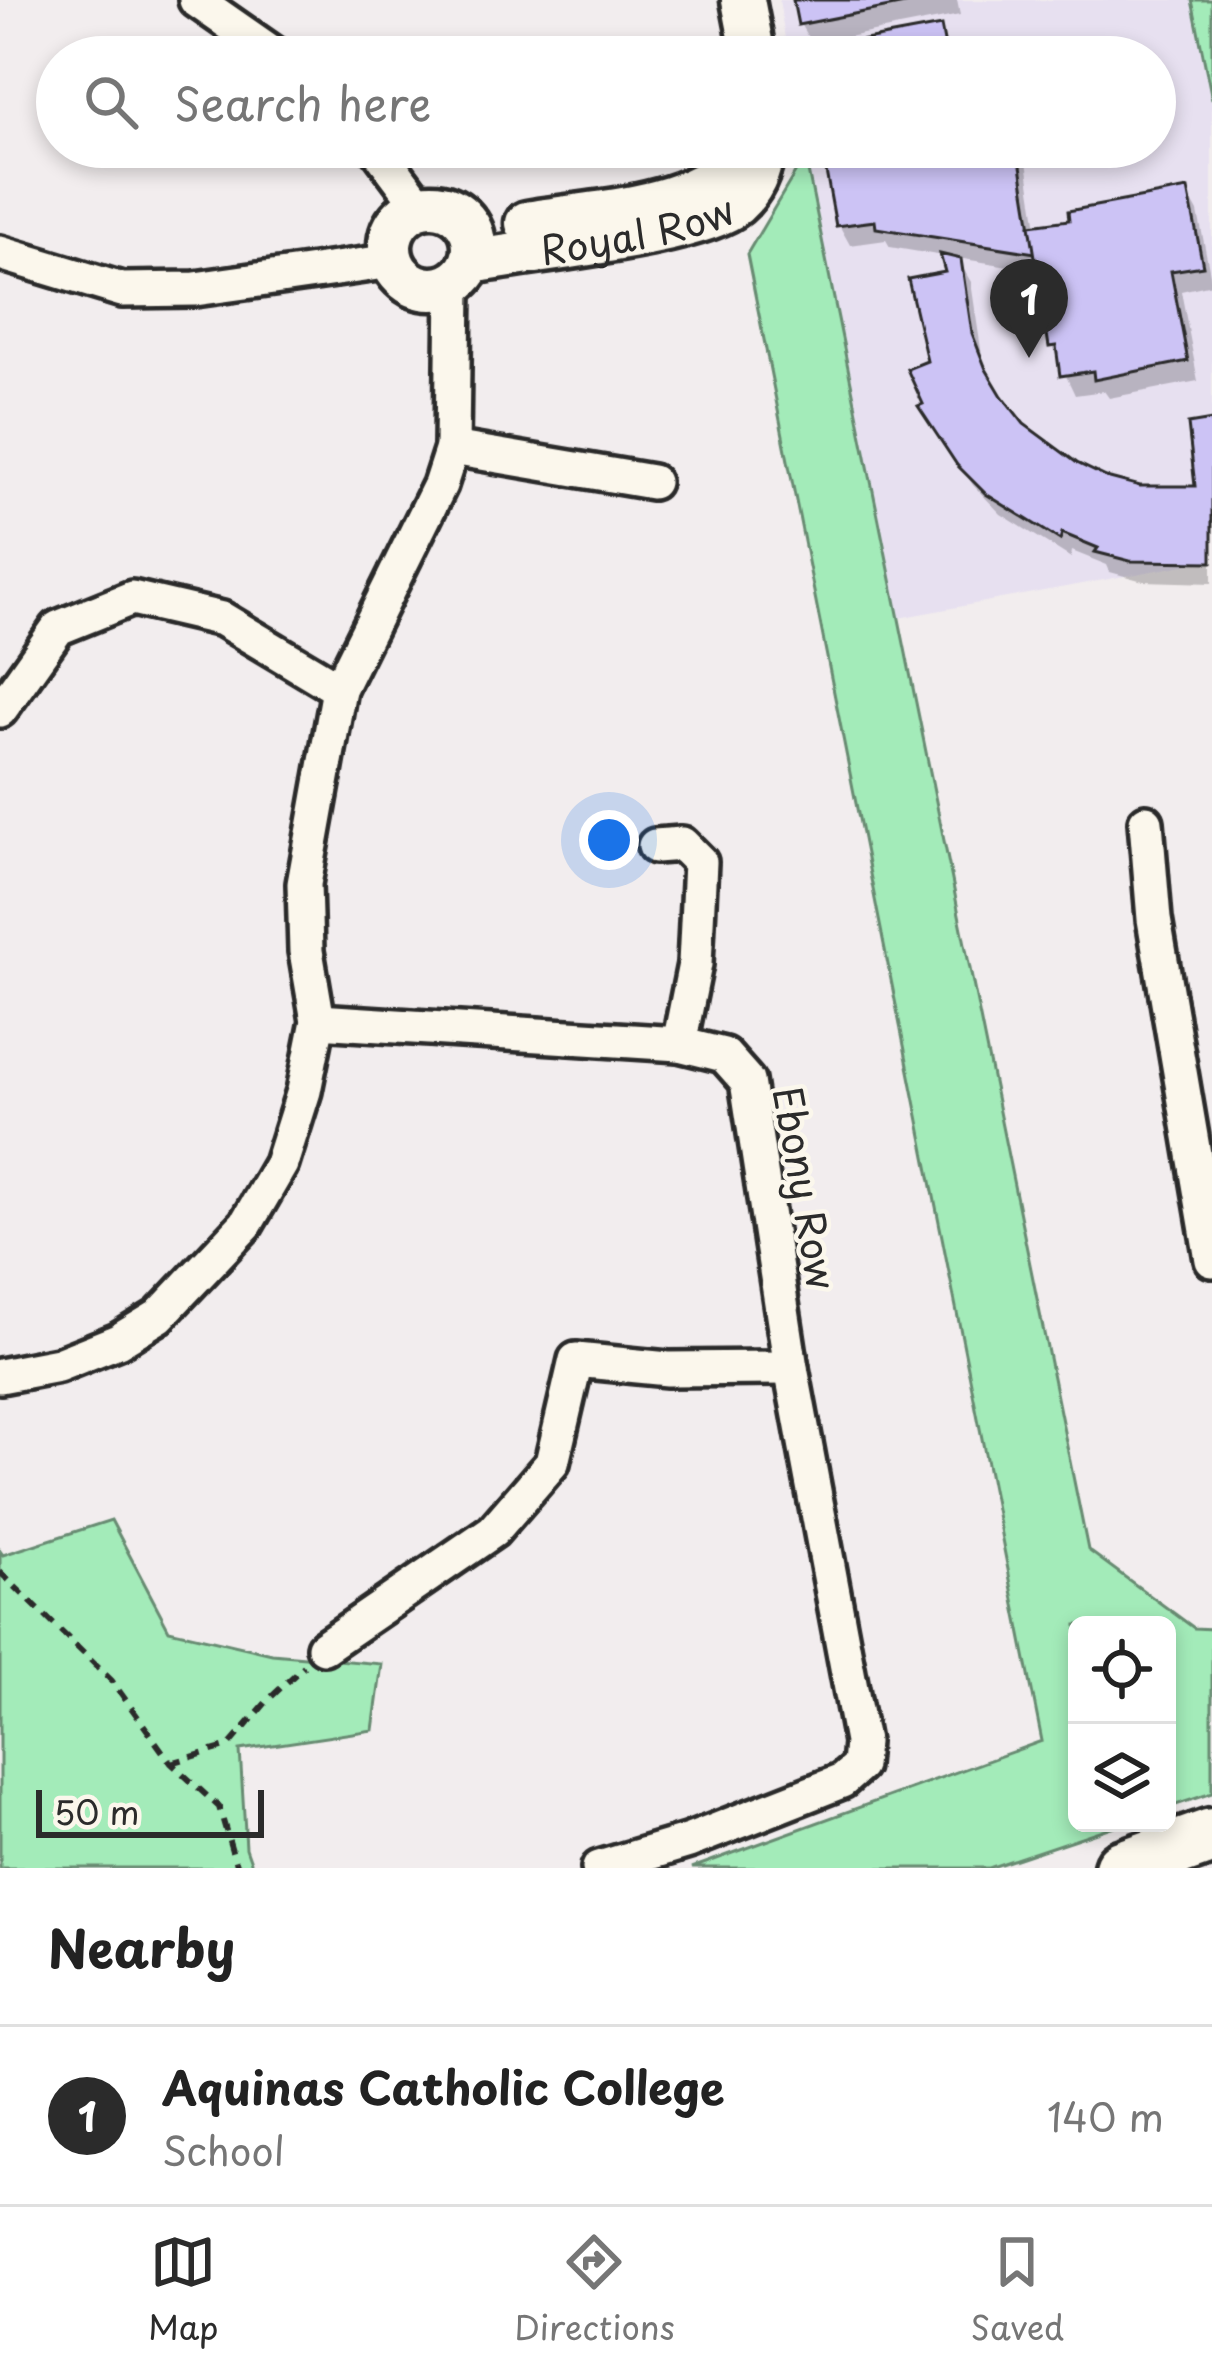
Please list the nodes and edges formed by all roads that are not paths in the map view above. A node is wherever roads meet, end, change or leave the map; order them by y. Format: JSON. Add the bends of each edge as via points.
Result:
{"nodes":[{"id":1,"x":743,"y":0,"type":"edge"},
{"id":2,"x":205,"y":3,"type":"edge"},
{"id":3,"x":250,"y":36,"type":"edge"},
{"id":4,"x":750,"y":36,"type":"edge"},
{"id":5,"x":392,"y":168,"type":"edge"},
{"id":6,"x":726,"y":168,"type":"edge"},
{"id":7,"x":758,"y":168,"type":"edge"},
{"id":8,"x":420,"y":206,"type":"junction"},
{"id":9,"x":0,"y":253,"type":"edge"},
{"id":10,"x":466,"y":260,"type":"junction"},
{"id":11,"x":392,"y":261,"type":"junction"},
{"id":12,"x":452,"y":448,"type":"junction"},
{"id":13,"x":652,"y":482,"type":"dead end"},
{"id":14,"x":339,"y":688,"type":"junction"},
{"id":15,"x":0,"y":710,"type":"edge"},
{"id":16,"x":1146,"y":822,"type":"dead end"},
{"id":17,"x":655,"y":846,"type":"dead end"},
{"id":18,"x":318,"y":1021,"type":"junction"},
{"id":19,"x":680,"y":1044,"type":"junction"},
{"id":20,"x":1212,"y":1260,"type":"edge"},
{"id":21,"x":791,"y":1368,"type":"junction"},
{"id":22,"x":0,"y":1376,"type":"edge"},
{"id":23,"x":324,"y":1647,"type":"road end"},
{"id":24,"x":1212,"y":1836,"type":"edge"},
{"id":25,"x":599,"y":1868,"type":"edge"},
{"id":26,"x":1122,"y":1868,"type":"edge"}],
"edges":[{"from":1,"to":4,"type":"street"},
{"from":2,"to":3,"type":"street"},
{"from":5,"to":8,"type":"street"},
{"from":6,"to":10,"type":"street","name":"Royal Row","via":[[710,184]]},
{"from":7,"to":10,"type":"street","name":"Royal Row","via":[[734,206],[698,223]]},
{"from":8,"to":10,"type":"street","via":[[446,206],[467,221]]},
{"from":8,"to":11,"type":"street","via":[[394,227]]},
{"from":9,"to":11,"type":"street","via":[[122,290],[195,289]]},
{"from":10,"to":11,"type":"street","via":[[423,288]]},
{"from":10,"to":12,"type":"street"},
{"from":12,"to":13,"type":"street"},
{"from":12,"to":14,"type":"street"},
{"from":14,"to":15,"type":"street","via":[[222,619],[132,598],[58,628]]},
{"from":14,"to":18,"type":"street","via":[[304,884]]},
{"from":16,"to":20,"type":"street","via":[[1154,919]]},
{"from":17,"to":19,"type":"street","via":[[682,844],[700,862],[695,964]]},
{"from":18,"to":19,"type":"street","name":"Ebony Row"},
{"from":18,"to":22,"type":"street","via":[[281,1164],[246,1224],[159,1316],[58,1365]]},
{"from":19,"to":21,"type":"street","name":"Ebony Row","via":[[724,1055],[746,1081]]},
{"from":21,"to":23,"type":"street","via":[[576,1360],[553,1463],[493,1531]]},
{"from":21,"to":25,"type":"street","name":"Ebony Row","via":[[861,1742],[859,1766],[842,1781]]},
{"from":24,"to":26,"type":"main road"}]}
